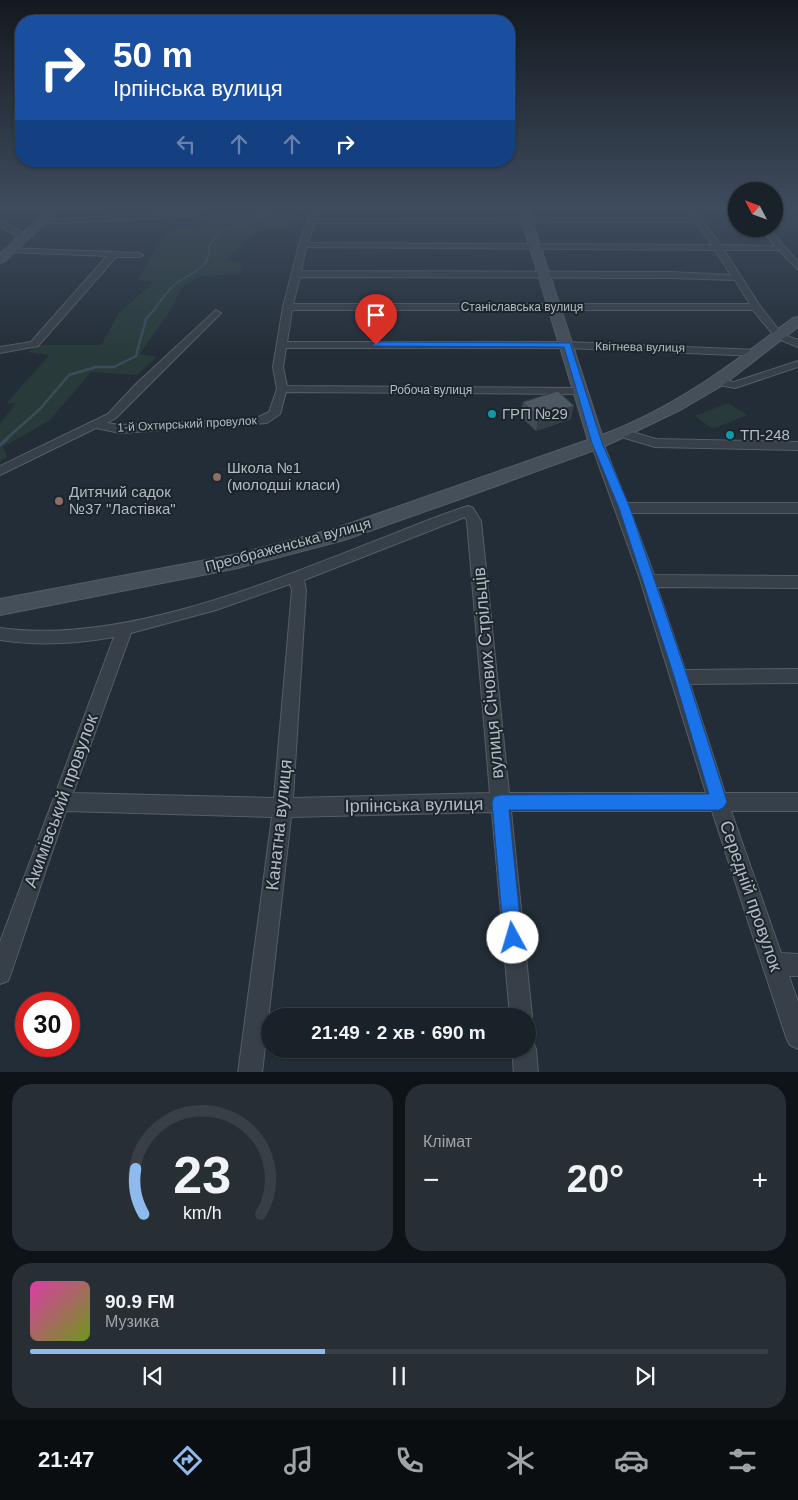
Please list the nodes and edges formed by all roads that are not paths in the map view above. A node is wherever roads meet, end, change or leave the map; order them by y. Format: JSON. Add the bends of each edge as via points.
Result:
{"nodes":[{"id":1,"x":110,"y":258,"type":"edge"},
{"id":2,"x":301,"y":258,"type":"edge"},
{"id":3,"x":539,"y":258,"type":"edge"},
{"id":4,"x":725,"y":258,"type":"edge"},
{"id":5,"x":298,"y":274,"type":"junction"},
{"id":6,"x":545,"y":275,"type":"junction"},
{"id":7,"x":738,"y":278,"type":"junction"},
{"id":8,"x":288,"y":307,"type":"junction"},
{"id":9,"x":756,"y":307,"type":"junction"},
{"id":10,"x":555,"y":308,"type":"junction"},
{"id":11,"x":216,"y":312,"type":"dead end"},
{"id":12,"x":798,"y":321,"type":"edge"},
{"id":13,"x":779,"y":336,"type":"junction"},
{"id":14,"x":798,"y":344,"type":"edge"},
{"id":15,"x":281,"y":345,"type":"junction"},
{"id":16,"x":567,"y":345,"type":"junction"},
{"id":17,"x":0,"y":350,"type":"edge"},
{"id":18,"x":758,"y":352,"type":"junction"},
{"id":19,"x":798,"y":364,"type":"edge"},
{"id":20,"x":718,"y":382,"type":"junction"},
{"id":21,"x":282,"y":389,"type":"junction"},
{"id":22,"x":581,"y":391,"type":"junction"},
{"id":23,"x":97,"y":425,"type":"junction"},
{"id":24,"x":622,"y":433,"type":"junction"},
{"id":25,"x":597,"y":443,"type":"junction"},
{"id":26,"x":798,"y":446,"type":"edge"},
{"id":27,"x":16,"y":464,"type":"joint"},
{"id":28,"x":0,"y":471,"type":"edge"},
{"id":29,"x":624,"y":508,"type":"junction"},
{"id":30,"x":798,"y":508,"type":"edge"},
{"id":31,"x":296,"y":578,"type":"junction"},
{"id":32,"x":648,"y":581,"type":"junction"},
{"id":33,"x":798,"y":582,"type":"edge"},
{"id":34,"x":0,"y":607,"type":"edge"},
{"id":35,"x":124,"y":630,"type":"junction"},
{"id":36,"x":0,"y":634,"type":"edge"},
{"id":37,"x":680,"y":676,"type":"junction"},
{"id":38,"x":798,"y":676,"type":"edge"},
{"id":39,"x":60,"y":802,"type":"junction"},
{"id":40,"x":500,"y":802,"type":"junction"},
{"id":41,"x":719,"y":802,"type":"junction"},
{"id":42,"x":798,"y":802,"type":"edge"},
{"id":43,"x":283,"y":808,"type":"junction"},
{"id":44,"x":775,"y":964,"type":"junction"},
{"id":45,"x":798,"y":964,"type":"edge"},
{"id":46,"x":0,"y":972,"type":"edge"},
{"id":47,"x":520,"y":1008,"type":"edge"},
{"id":48,"x":798,"y":1037,"type":"edge"},
{"id":49,"x":525,"y":1058,"type":"edge"},
{"id":50,"x":250,"y":1072,"type":"edge"},
{"id":51,"x":526,"y":1072,"type":"edge"}],
"edges":[{"from":1,"to":17,"type":"street","via":[[34,344]]},
{"from":2,"to":5,"type":"street","name":"1-й Охтирський провулок"},
{"from":3,"to":6,"type":"street"},
{"from":4,"to":7,"type":"street"},
{"from":5,"to":6,"type":"street"},
{"from":5,"to":8,"type":"street","name":"1-й Охтирський провулок"},
{"from":6,"to":7,"type":"street"},
{"from":6,"to":10,"type":"street"},
{"from":7,"to":9,"type":"street"},
{"from":8,"to":10,"type":"street","name":"Станіславська вулиця"},
{"from":8,"to":15,"type":"street","name":"1-й Охтирський провулок"},
{"from":9,"to":10,"type":"street","name":"Станіславська вулиця"},
{"from":9,"to":13,"type":"street"},
{"from":10,"to":16,"type":"street"},
{"from":11,"to":23,"type":"street","via":[[112,416]]},
{"from":12,"to":13,"type":"main road","name":"Преображенська вулиця"},
{"from":13,"to":14,"type":"street"},
{"from":13,"to":18,"type":"main road","name":"Преображенська вулиця"},
{"from":15,"to":16,"type":"street","name":"Квітнева вулиця"},
{"from":15,"to":21,"type":"street","name":"1-й Охтирський провулок","via":[[278,368]]},
{"from":16,"to":18,"type":"street","name":"Квітнева вулиця"},
{"from":16,"to":22,"type":"street"},
{"from":18,"to":20,"type":"main road","name":"Преображенська вулиця"},
{"from":19,"to":20,"type":"street","via":[[735,385]]},
{"from":20,"to":24,"type":"main road","name":"Преображенська вулиця"},
{"from":21,"to":22,"type":"street","name":"Робоча вулиця"},
{"from":21,"to":23,"type":"street","name":"1-й Охтирський провулок","via":[[274,414],[263,420],[120,429]]},
{"from":22,"to":25,"type":"street"},
{"from":23,"to":27,"type":"street"},
{"from":24,"to":25,"type":"main road","name":"Преображенська вулиця"},
{"from":24,"to":26,"type":"street","via":[[655,444]]},
{"from":25,"to":29,"type":"street","name":"Середній провулок"},
{"from":25,"to":34,"type":"main road","name":"Преображенська вулиця","via":[[337,535],[238,561]]},
{"from":27,"to":28,"type":"street"},
{"from":29,"to":30,"type":"street"},
{"from":29,"to":32,"type":"street","name":"Середній провулок"},
{"from":31,"to":35,"type":"street","via":[[250,595]]},
{"from":31,"to":40,"type":"street","name":"вулиця Січових Стрільців","via":[[468,511],[474,521]]},
{"from":31,"to":43,"type":"street","name":"Канатна вулиця","via":[[300,590]]},
{"from":32,"to":33,"type":"street"},
{"from":32,"to":37,"type":"street","name":"Середній провулок"},
{"from":35,"to":36,"type":"street","via":[[62,638]]},
{"from":35,"to":39,"type":"street","name":"Акимівський провулок"},
{"from":37,"to":38,"type":"street"},
{"from":37,"to":41,"type":"street","name":"Середній провулок"},
{"from":39,"to":43,"type":"street","name":"Ірпінська вулиця"},
{"from":39,"to":46,"type":"street","name":"Акимівський провулок"},
{"from":40,"to":41,"type":"street","name":"Ірпінська вулиця"},
{"from":40,"to":43,"type":"street","name":"Ірпінська вулиця"},
{"from":40,"to":47,"type":"street","name":"вулиця Січових Стрільців"},
{"from":41,"to":42,"type":"street","name":"Ірпінська вулиця"},
{"from":41,"to":44,"type":"street","name":"Середній провулок"},
{"from":43,"to":50,"type":"street","name":"Канатна вулиця"},
{"from":44,"to":45,"type":"street"},
{"from":44,"to":48,"type":"street","name":"Середній провулок"},
{"from":49,"to":51,"type":"street"}]}
